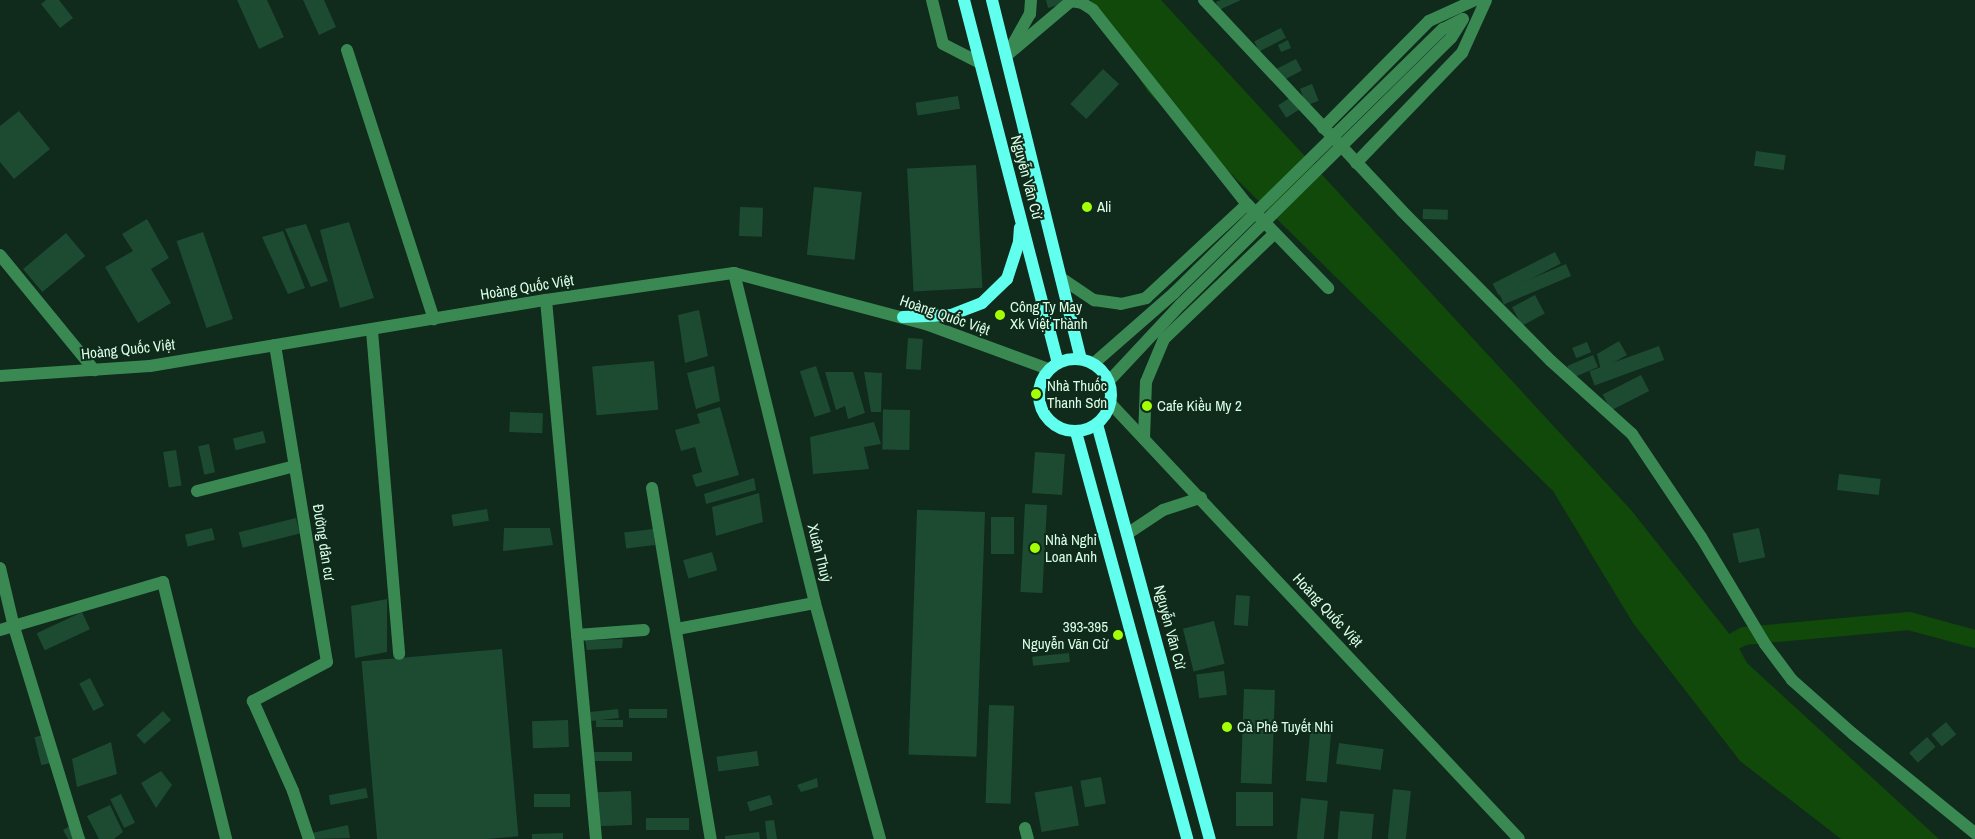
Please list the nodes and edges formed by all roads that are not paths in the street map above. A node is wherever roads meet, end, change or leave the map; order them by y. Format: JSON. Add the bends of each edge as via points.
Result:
{"nodes":[{"id":1,"x":932,"y":0,"type":"edge"},
{"id":2,"x":1031,"y":0,"type":"edge"},
{"id":3,"x":1204,"y":0,"type":"edge"},
{"id":4,"x":1475,"y":0,"type":"edge"},
{"id":5,"x":1484,"y":0,"type":"edge"},
{"id":6,"x":993,"y":1,"type":"edge"},
{"id":7,"x":965,"y":5,"type":"edge"},
{"id":8,"x":347,"y":50,"type":"dead end"},
{"id":9,"x":1006,"y":56,"type":"junction"},
{"id":10,"x":980,"y":63,"type":"junction"},
{"id":11,"x":1323,"y":128,"type":"junction"},
{"id":12,"x":1356,"y":163,"type":"junction"},
{"id":13,"x":1247,"y":204,"type":"junction"},
{"id":14,"x":1021,"y":218,"type":"junction"},
{"id":15,"x":1275,"y":233,"type":"junction"},
{"id":16,"x":0,"y":255,"type":"edge"},
{"id":17,"x":734,"y":274,"type":"junction"},
{"id":18,"x":1061,"y":278,"type":"junction"},
{"id":19,"x":1328,"y":288,"type":"dead end"},
{"id":20,"x":1177,"y":298,"type":"junction"},
{"id":21,"x":546,"y":300,"type":"junction"},
{"id":22,"x":903,"y":317,"type":"junction"},
{"id":23,"x":434,"y":319,"type":"junction"},
{"id":24,"x":372,"y":331,"type":"junction"},
{"id":25,"x":275,"y":345,"type":"junction"},
{"id":26,"x":1081,"y":359,"type":"junction"},
{"id":27,"x":1094,"y":364,"type":"junction"},
{"id":28,"x":1053,"y":366,"type":"junction"},
{"id":29,"x":94,"y":370,"type":"junction"},
{"id":30,"x":0,"y":376,"type":"edge"},
{"id":31,"x":1109,"y":381,"type":"junction"},
{"id":32,"x":1111,"y":404,"type":"junction"},
{"id":33,"x":1097,"y":424,"type":"junction"},
{"id":34,"x":1076,"y":432,"type":"junction"},
{"id":35,"x":1144,"y":439,"type":"junction"},
{"id":36,"x":295,"y":466,"type":"junction"},
{"id":37,"x":652,"y":488,"type":"dead end"},
{"id":38,"x":197,"y":490,"type":"dead end"},
{"id":39,"x":1201,"y":498,"type":"junction"},
{"id":40,"x":1127,"y":534,"type":"junction"},
{"id":41,"x":0,"y":568,"type":"edge"},
{"id":42,"x":816,"y":603,"type":"junction"},
{"id":43,"x":14,"y":627,"type":"junction"},
{"id":44,"x":677,"y":629,"type":"junction"},
{"id":45,"x":0,"y":630,"type":"edge"},
{"id":46,"x":644,"y":630,"type":"dead end"},
{"id":47,"x":577,"y":635,"type":"junction"},
{"id":48,"x":399,"y":654,"type":"dead end"},
{"id":49,"x":1975,"y":833,"type":"edge"},
{"id":50,"x":78,"y":839,"type":"edge"},
{"id":51,"x":226,"y":839,"type":"edge"},
{"id":52,"x":309,"y":839,"type":"edge"},
{"id":53,"x":596,"y":839,"type":"edge"},
{"id":54,"x":711,"y":839,"type":"edge"},
{"id":55,"x":880,"y":839,"type":"edge"},
{"id":56,"x":1187,"y":839,"type":"edge"},
{"id":57,"x":1210,"y":839,"type":"edge"},
{"id":58,"x":1519,"y":839,"type":"edge"}],
"edges":[{"from":1,"to":10,"type":"street","via":[[943,44]]},
{"from":2,"to":9,"type":"street","via":[[1030,14]]},
{"from":3,"to":11,"type":"street"},
{"from":4,"to":11,"type":"street","via":[[1428,21]]},
{"from":5,"to":12,"type":"street","via":[[1462,53]]},
{"from":5,"to":20,"type":"street","bridge":true,"via":[[1463,19],[1443,29]]},
{"from":6,"to":9,"type":"main road","name":"Nguyễn Văn Cừ"},
{"from":7,"to":10,"type":"main road","name":"Nguyễn Văn Cừ"},
{"from":8,"to":23,"type":"street"},
{"from":9,"to":13,"type":"street","via":[[1055,12],[1071,2],[1082,3],[1093,10]]},
{"from":9,"to":18,"type":"main road","name":"Nguyễn Văn Cừ"},
{"from":10,"to":14,"type":"main road","name":"Nguyễn Văn Cừ"},
{"from":11,"to":12,"type":"street"},
{"from":12,"to":49,"type":"street","via":[[1551,361],[1632,434],[1701,536],[1765,644],[1806,693]]},
{"from":13,"to":15,"type":"street"},
{"from":13,"to":18,"type":"street","via":[[1146,298],[1122,304],[1094,300]]},
{"from":14,"to":22,"type":"main road","via":[[1020,241],[1007,279],[982,303],[951,315]]},
{"from":14,"to":28,"type":"main road","name":"Nguyễn Văn Cừ"},
{"from":15,"to":19,"type":"street"},
{"from":15,"to":35,"type":"street","via":[[1164,339],[1146,382]]},
{"from":16,"to":29,"type":"street"},
{"from":17,"to":21,"type":"street","name":"Hoàng Quốc Việt"},
{"from":17,"to":22,"type":"street","name":"Hoàng Quốc Việt"},
{"from":17,"to":42,"type":"street","name":"Xuân Thuỷ"},
{"from":18,"to":26,"type":"main road","name":"Nguyễn Văn Cừ"},
{"from":20,"to":27,"type":"street"},
{"from":20,"to":31,"type":"street"},
{"from":21,"to":23,"type":"street","name":"Hoàng Quốc Việt"},
{"from":21,"to":47,"type":"street"},
{"from":22,"to":28,"type":"street","name":"Hoàng Quốc Việt"},
{"from":23,"to":24,"type":"street","name":"Hoàng Quốc Việt"},
{"from":24,"to":25,"type":"street","name":"Hoàng Quốc Việt"},
{"from":24,"to":48,"type":"street"},
{"from":25,"to":29,"type":"street","name":"Hoàng Quốc Việt","via":[[150,366]]},
{"from":25,"to":36,"type":"street","name":"Đường dân cư"},
{"from":26,"to":27,"type":"main road"},
{"from":26,"to":28,"type":"main road"},
{"from":27,"to":31,"type":"main road"},
{"from":28,"to":34,"type":"main road","via":[[1039,391],[1044,415],[1063,430]]},
{"from":29,"to":30,"type":"street","name":"Hoàng Quốc Việt"},
{"from":31,"to":32,"type":"main road"},
{"from":32,"to":33,"type":"main road"},
{"from":32,"to":35,"type":"street","name":"Hoàng Quốc Việt"},
{"from":33,"to":34,"type":"main road"},
{"from":33,"to":40,"type":"main road","name":"Nguyễn Văn Cừ"},
{"from":34,"to":56,"type":"main road"},
{"from":35,"to":39,"type":"street","name":"Hoàng Quốc Việt"},
{"from":36,"to":38,"type":"street"},
{"from":36,"to":52,"type":"street","name":"Đường dân cư","via":[[327,662],[253,701],[293,791]]},
{"from":37,"to":44,"type":"street"},
{"from":39,"to":40,"type":"street","via":[[1163,510]]},
{"from":39,"to":58,"type":"street","name":"Hoàng Quốc Việt"},
{"from":40,"to":57,"type":"main road","name":"Nguyễn Văn Cừ"},
{"from":41,"to":43,"type":"street"},
{"from":42,"to":44,"type":"street"},
{"from":42,"to":55,"type":"street","name":"Xuân Thuỷ"},
{"from":43,"to":45,"type":"street"},
{"from":43,"to":50,"type":"street"},
{"from":43,"to":51,"type":"street","via":[[163,582]]},
{"from":44,"to":54,"type":"street"},
{"from":46,"to":47,"type":"street"},
{"from":47,"to":53,"type":"street"}]}
